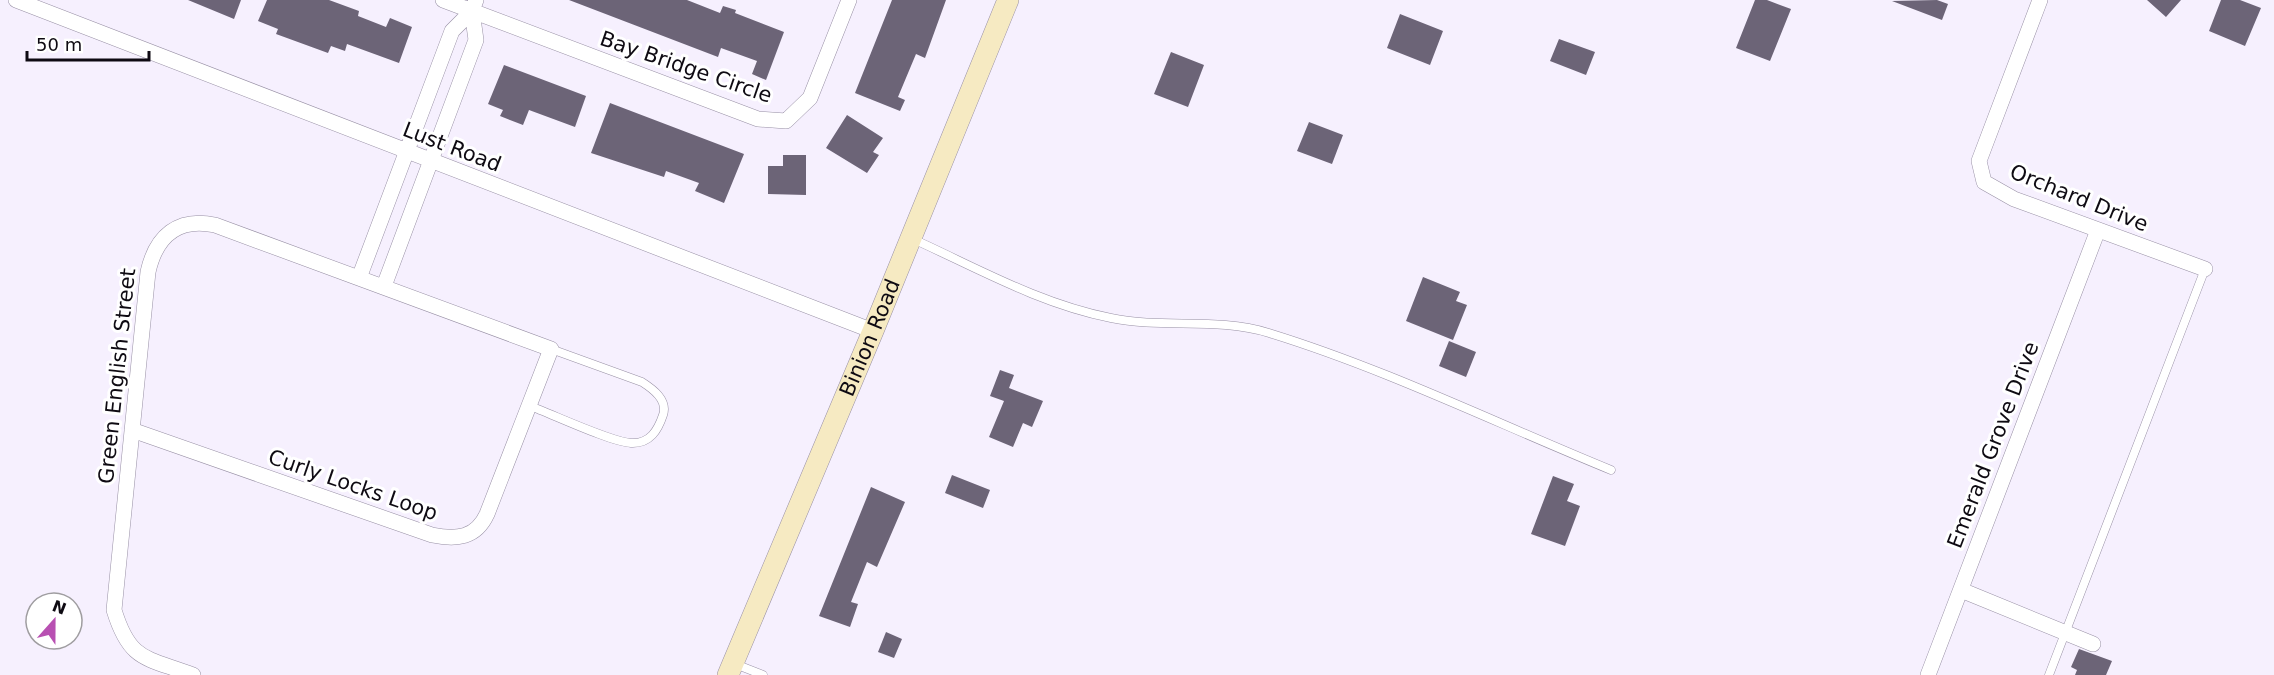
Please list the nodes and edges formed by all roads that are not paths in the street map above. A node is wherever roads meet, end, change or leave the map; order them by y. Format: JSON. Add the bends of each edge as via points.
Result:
{"nodes":[{"id":1,"x":16,"y":0,"type":"edge"},
{"id":2,"x":443,"y":0,"type":"edge"},
{"id":3,"x":849,"y":0,"type":"edge"},
{"id":4,"x":1008,"y":0,"type":"edge"},
{"id":5,"x":2040,"y":0,"type":"edge"},
{"id":6,"x":474,"y":6,"type":"edge"},
{"id":7,"x":406,"y":152,"type":"junction"},
{"id":8,"x":430,"y":161,"type":"junction"},
{"id":9,"x":2098,"y":230,"type":"junction"},
{"id":10,"x":911,"y":238,"type":"junction"},
{"id":11,"x":2205,"y":269,"type":"joint"},
{"id":12,"x":359,"y":278,"type":"junction"},
{"id":13,"x":384,"y":286,"type":"junction"},
{"id":14,"x":873,"y":332,"type":"junction"},
{"id":15,"x":551,"y":349,"type":"junction"},
{"id":16,"x":530,"y":406,"type":"junction"},
{"id":17,"x":132,"y":429,"type":"junction"},
{"id":18,"x":1611,"y":470,"type":"dead end"},
{"id":19,"x":1961,"y":590,"type":"junction"},
{"id":20,"x":2065,"y":633,"type":"junction"},
{"id":21,"x":2093,"y":644,"type":"dead end"},
{"id":22,"x":731,"y":669,"type":"edge"},
{"id":23,"x":193,"y":675,"type":"edge"},
{"id":24,"x":763,"y":675,"type":"edge"},
{"id":25,"x":1928,"y":675,"type":"edge"},
{"id":26,"x":2049,"y":675,"type":"edge"}],
"edges":[{"from":1,"to":7,"type":"street","name":"Lust Road"},
{"from":2,"to":6,"type":"street","name":"Bay Bridge Circle"},
{"from":3,"to":6,"type":"street","name":"Bay Bridge Circle","via":[[810,98],[786,121],[758,119]]},
{"from":4,"to":10,"type":"main road","name":"Binion Road"},
{"from":5,"to":9,"type":"street","name":"Orchard Drive","via":[[1979,161],[1984,182],[2014,199]]},
{"from":6,"to":7,"type":"street","via":[[452,31]]},
{"from":6,"to":8,"type":"street","via":[[476,40]]},
{"from":7,"to":8,"type":"street","name":"Lust Road"},
{"from":7,"to":12,"type":"street"},
{"from":8,"to":13,"type":"street"},
{"from":8,"to":14,"type":"street","name":"Lust Road"},
{"from":9,"to":11,"type":"street","name":"Orchard Drive"},
{"from":9,"to":19,"type":"street","name":"Emerald Grove Drive"},
{"from":10,"to":14,"type":"main road","name":"Binion Road"},
{"from":10,"to":18,"type":"lane","via":[[1024,291],[1111,318],[1221,324],[1269,333]]},
{"from":11,"to":20,"type":"lane"},
{"from":12,"to":13,"type":"street","name":"Green English Street"},
{"from":12,"to":17,"type":"street","name":"Green English Street","via":[[215,225],[191,222],[166,235],[151,257],[148,272]]},
{"from":13,"to":15,"type":"street","name":"Green English Street"},
{"from":14,"to":22,"type":"main road","name":"Binion Road"},
{"from":15,"to":16,"type":"street","name":"Curly Locks Loop"},
{"from":15,"to":16,"type":"lane","via":[[653,389],[664,410],[659,428],[644,441],[631,443]]},
{"from":16,"to":17,"type":"street","name":"Curly Locks Loop","via":[[482,526],[460,538],[432,536]]},
{"from":17,"to":23,"type":"street","name":"Green English Street","via":[[114,610],[121,634],[136,652]]},
{"from":19,"to":20,"type":"street"},
{"from":19,"to":25,"type":"street","name":"Emerald Grove Drive"},
{"from":20,"to":21,"type":"street"},
{"from":20,"to":26,"type":"lane"},
{"from":22,"to":24,"type":"lane"}]}
